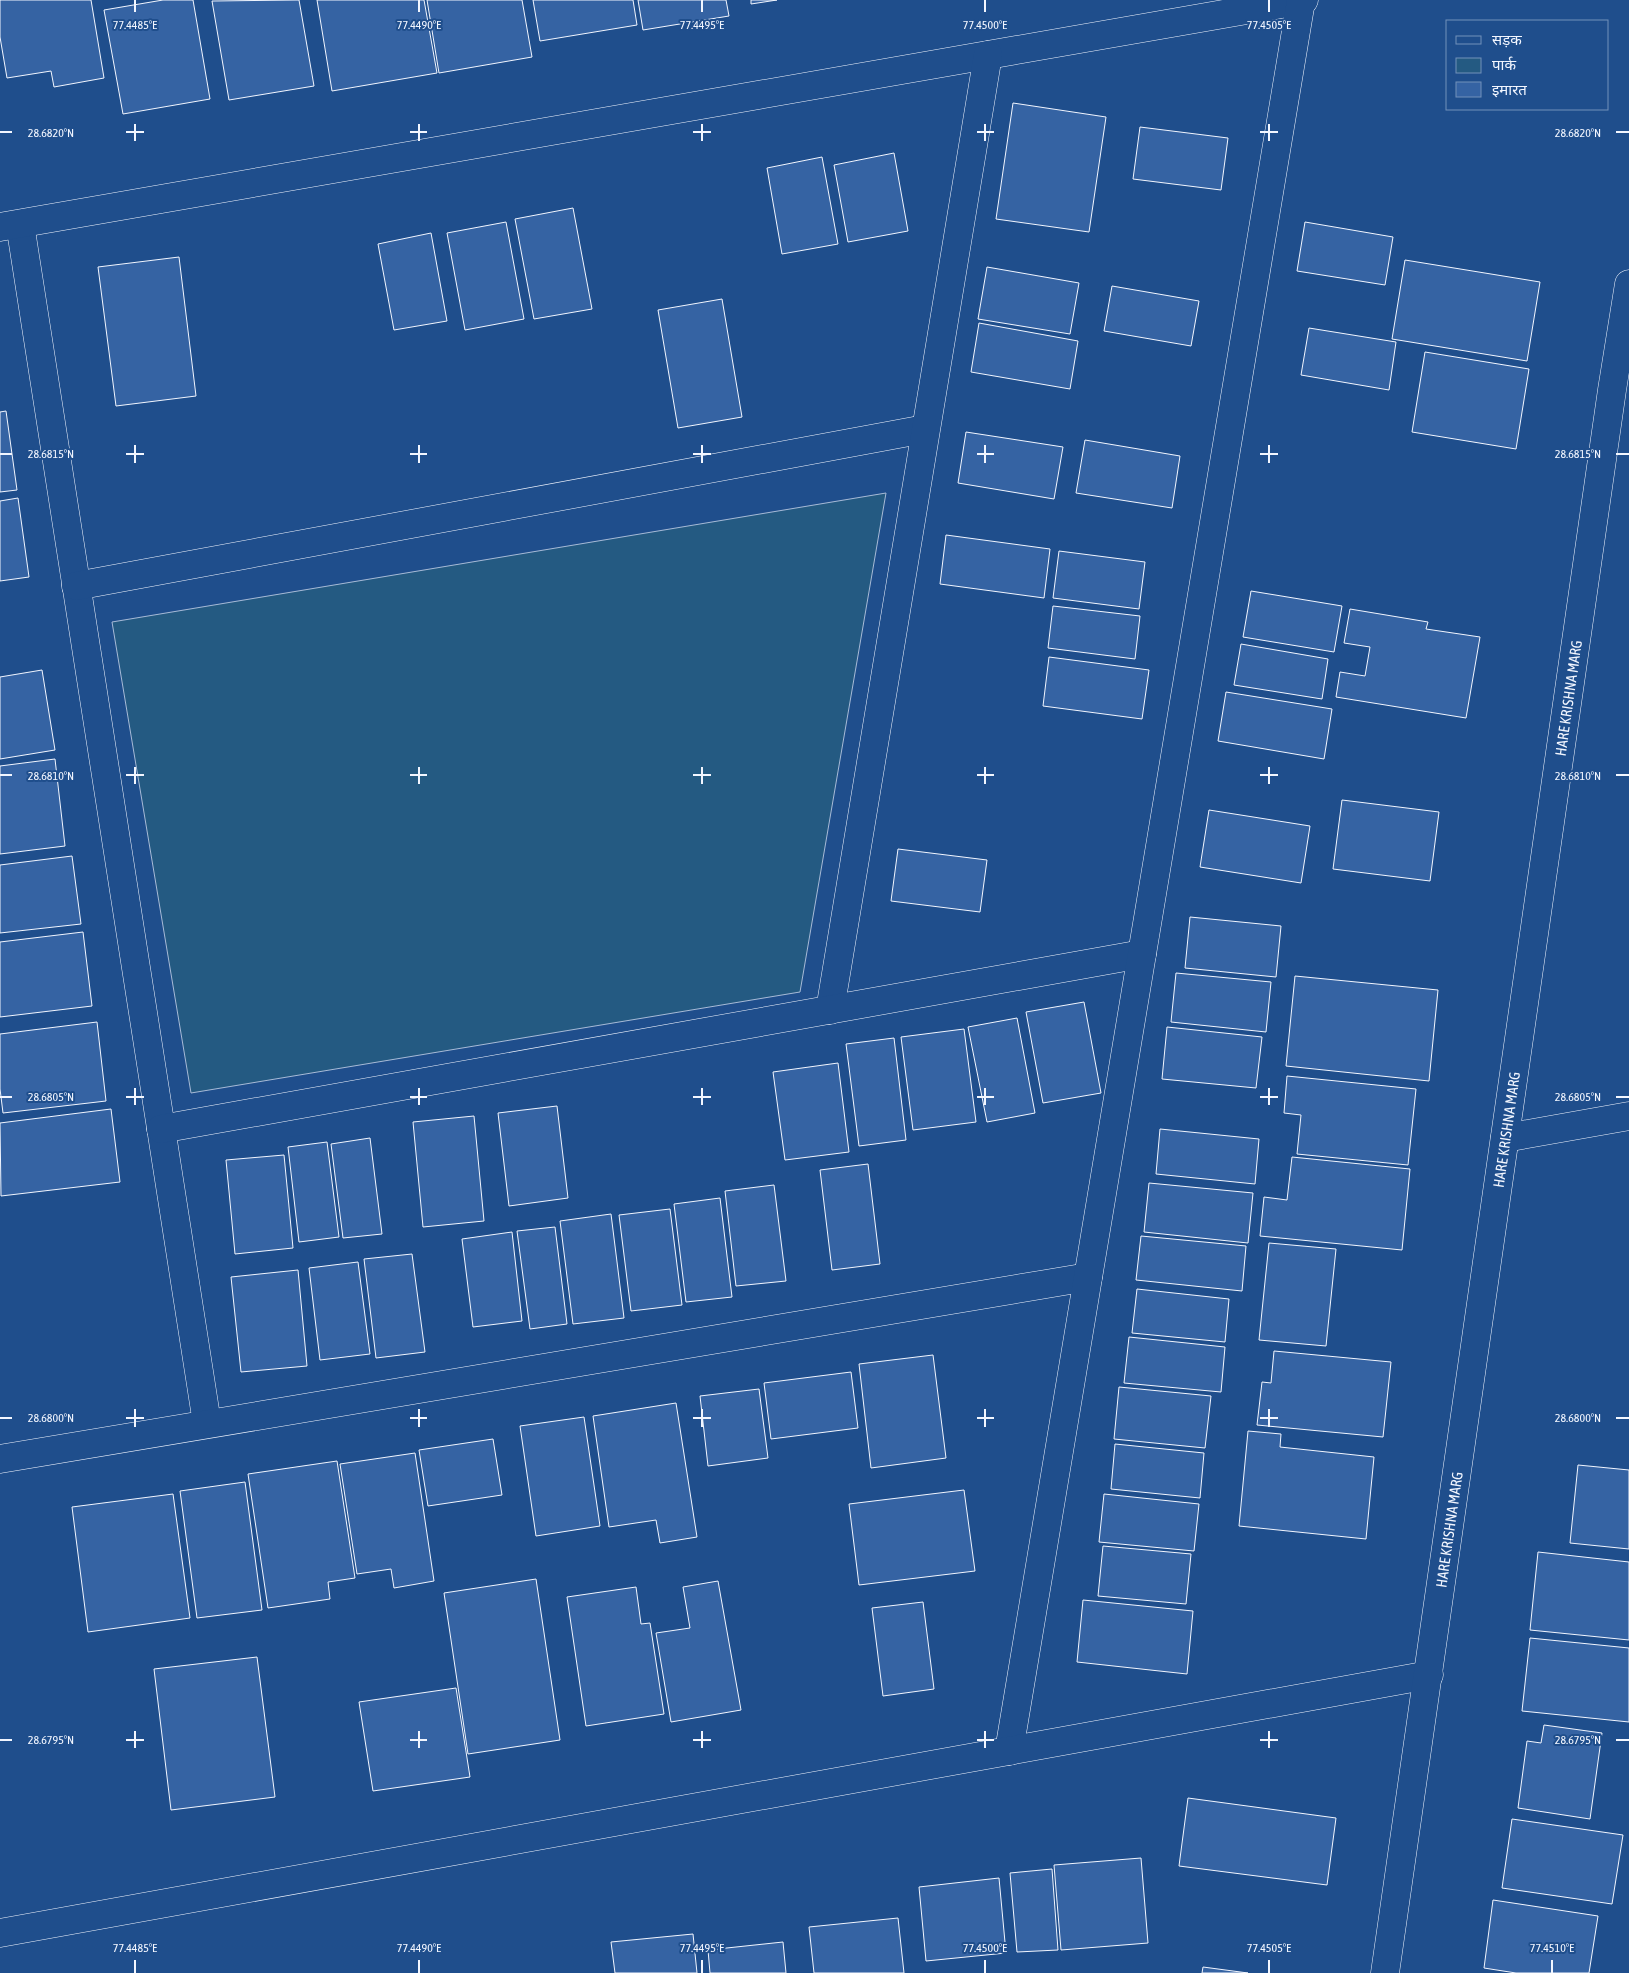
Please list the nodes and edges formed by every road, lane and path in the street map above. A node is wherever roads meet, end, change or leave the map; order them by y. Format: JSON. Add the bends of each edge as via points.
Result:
{"nodes":[{"id":1,"x":1302,"y":0,"type":"edge"},
{"id":2,"x":988,"y":55,"type":"junction"},
{"id":3,"x":10,"y":225,"type":"edge"},
{"id":4,"x":1629,"y":284,"type":"edge"},
{"id":5,"x":925,"y":429,"type":"junction"},
{"id":6,"x":76,"y":586,"type":"junction"},
{"id":7,"x":1142,"y":954,"type":"junction"},
{"id":8,"x":830,"y":1010,"type":"junction"},
{"id":9,"x":1629,"y":1116,"type":"edge"},
{"id":10,"x":161,"y":1130,"type":"junction"},
{"id":11,"x":1505,"y":1138,"type":"junction"},
{"id":12,"x":1088,"y":1277,"type":"junction"},
{"id":13,"x":206,"y":1423,"type":"junction"},
{"id":14,"x":0,"y":1459,"type":"edge"},
{"id":15,"x":1429,"y":1675,"type":"junction"},
{"id":16,"x":1009,"y":1751,"type":"junction"},
{"id":17,"x":0,"y":1933,"type":"edge"},
{"id":18,"x":1385,"y":1973,"type":"edge"}],
"edges":[{"from":1,"to":2,"type":"street"},
{"from":1,"to":7,"type":"street"},
{"from":2,"to":3,"type":"street"},
{"from":2,"to":5,"type":"street"},
{"from":3,"to":6,"type":"street"},
{"from":4,"to":11,"type":"street","name":"HARE KRISHNA MARG"},
{"from":5,"to":6,"type":"street"},
{"from":5,"to":8,"type":"street"},
{"from":6,"to":10,"type":"street"},
{"from":7,"to":8,"type":"street"},
{"from":7,"to":12,"type":"street"},
{"from":8,"to":10,"type":"street"},
{"from":9,"to":11,"type":"street"},
{"from":10,"to":13,"type":"street"},
{"from":11,"to":15,"type":"street","name":"HARE KRISHNA MARG"},
{"from":12,"to":13,"type":"street"},
{"from":12,"to":16,"type":"street"},
{"from":13,"to":14,"type":"street"},
{"from":15,"to":16,"type":"street"},
{"from":15,"to":18,"type":"street","name":"HARE KRISHNA MARG"},
{"from":16,"to":17,"type":"street"}]}
